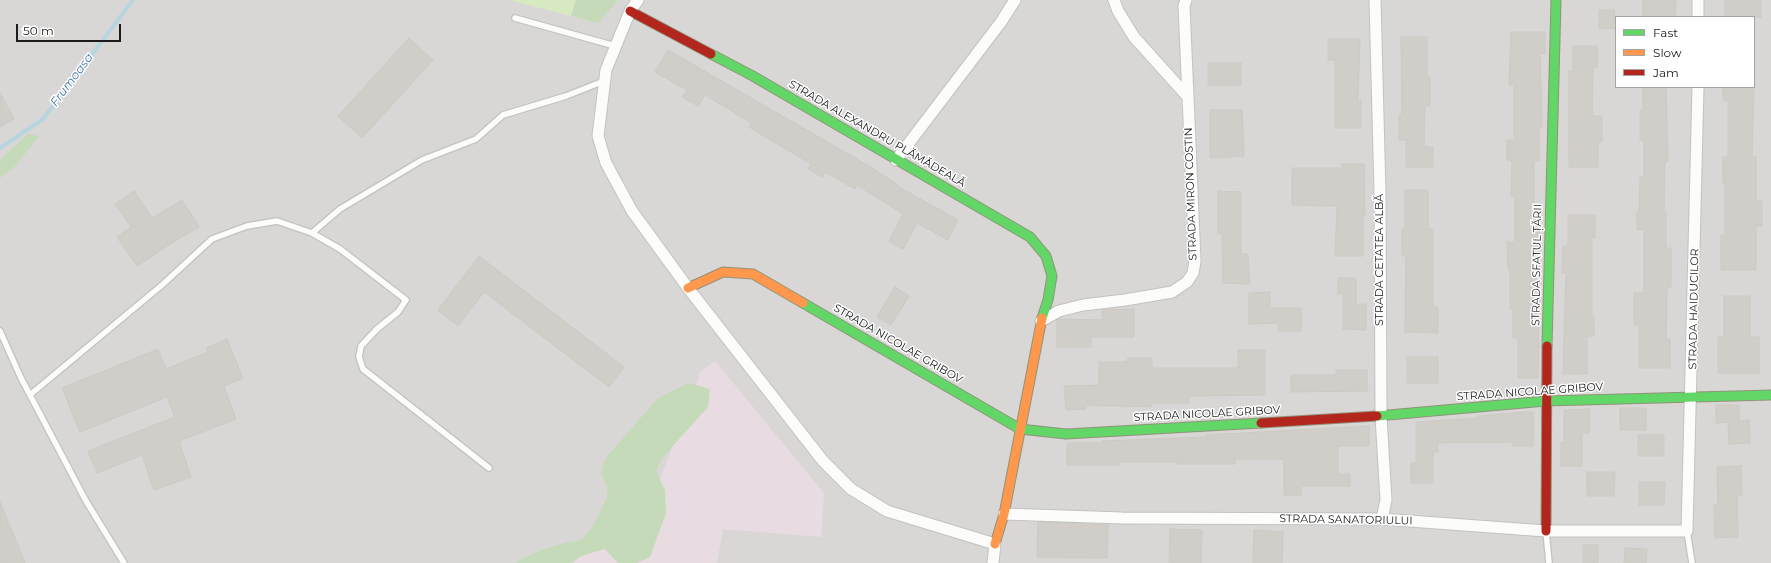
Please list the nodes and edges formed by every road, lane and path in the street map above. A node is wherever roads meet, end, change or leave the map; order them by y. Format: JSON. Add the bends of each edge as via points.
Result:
{"nodes":[{"id":1,"x":638,"y":0,"type":"edge"},
{"id":2,"x":1015,"y":0,"type":"edge"},
{"id":3,"x":1114,"y":0,"type":"edge"},
{"id":4,"x":1186,"y":0,"type":"edge"},
{"id":5,"x":1375,"y":0,"type":"edge"},
{"id":6,"x":1556,"y":0,"type":"edge"},
{"id":7,"x":1698,"y":0,"type":"edge"},
{"id":8,"x":630,"y":11,"type":"junction"},
{"id":9,"x":1698,"y":16,"type":"edge"},
{"id":10,"x":515,"y":18,"type":"dead end"},
{"id":11,"x":615,"y":46,"type":"junction"},
{"id":12,"x":604,"y":81,"type":"junction"},
{"id":13,"x":1698,"y":88,"type":"edge"},
{"id":14,"x":1188,"y":97,"type":"junction"},
{"id":15,"x":896,"y":160,"type":"junction"},
{"id":16,"x":312,"y":233,"type":"junction"},
{"id":17,"x":688,"y":288,"type":"junction"},
{"id":18,"x":1041,"y":321,"type":"junction"},
{"id":19,"x":0,"y":331,"type":"edge"},
{"id":20,"x":31,"y":394,"type":"junction"},
{"id":21,"x":1771,"y":395,"type":"edge"},
{"id":22,"x":1692,"y":396,"type":"junction"},
{"id":23,"x":1546,"y":401,"type":"junction"},
{"id":24,"x":1381,"y":416,"type":"junction"},
{"id":25,"x":1020,"y":429,"type":"junction"},
{"id":26,"x":489,"y":468,"type":"dead end"},
{"id":27,"x":1004,"y":514,"type":"junction"},
{"id":28,"x":1382,"y":519,"type":"junction"},
{"id":29,"x":1546,"y":530,"type":"junction"},
{"id":30,"x":1687,"y":531,"type":"junction"},
{"id":31,"x":995,"y":544,"type":"junction"},
{"id":32,"x":124,"y":563,"type":"edge"},
{"id":33,"x":993,"y":563,"type":"edge"},
{"id":34,"x":1549,"y":563,"type":"edge"},
{"id":35,"x":1692,"y":563,"type":"edge"}],
"edges":[{"from":1,"to":8,"type":"street"},
{"from":2,"to":15,"type":"street"},
{"from":3,"to":14,"type":"street","via":[[1134,37]]},
{"from":4,"to":14,"type":"street","name":"STRADA MIRON COSTIN","via":[[1184,6]]},
{"from":5,"to":24,"type":"street","name":"STRADA CETATEA ALBĂ","via":[[1380,192]]},
{"from":6,"to":23,"type":"street","name":"STRADA SFATUL ȚĂRII"},
{"from":7,"to":9,"type":"street"},
{"from":8,"to":11,"type":"street"},
{"from":8,"to":15,"type":"street","name":"STRADA ALEXANDRU PLĂMĂDEALĂ","via":[[751,74]]},
{"from":10,"to":11,"type":"lane"},
{"from":11,"to":12,"type":"street"},
{"from":12,"to":16,"type":"lane","via":[[566,96],[503,115],[476,139],[422,160],[340,209]]},
{"from":12,"to":17,"type":"street","via":[[598,136],[606,163],[632,211]]},
{"from":13,"to":22,"type":"street","name":"STRADA HAIDUCILOR"},
{"from":14,"to":18,"type":"street","name":"STRADA MIRON COSTIN","via":[[1195,261],[1193,273],[1187,282],[1172,292],[1083,305],[1059,311]]},
{"from":15,"to":18,"type":"street","name":"STRADA ALEXANDRU PLĂMĂDEALĂ","via":[[1030,237],[1046,256],[1052,276]]},
{"from":16,"to":20,"type":"lane","via":[[277,221],[247,226],[212,239],[162,285]]},
{"from":16,"to":26,"type":"lane","via":[[340,249],[406,300],[398,312],[361,346],[359,357],[363,369]]},
{"from":17,"to":25,"type":"street","name":"STRADA NICOLAE GRIBOV","via":[[723,272],[753,274]]},
{"from":17,"to":31,"type":"street","via":[[823,461],[851,489],[887,511]]},
{"from":18,"to":25,"type":"street","name":"STRADA ALEXANDRU PLĂMĂDEALĂ"},
{"from":19,"to":20,"type":"lane"},
{"from":20,"to":32,"type":"lane","via":[[86,501]]},
{"from":21,"to":22,"type":"street","name":"STRADA NICOLAE GRIBOV"},
{"from":22,"to":23,"type":"street","name":"STRADA NICOLAE GRIBOV"},
{"from":22,"to":30,"type":"street","name":"STRADA HAIDUCILOR"},
{"from":23,"to":24,"type":"street","name":"STRADA NICOLAE GRIBOV"},
{"from":23,"to":29,"type":"street","name":"STRADA SFATUL ȚĂRII"},
{"from":24,"to":25,"type":"street","name":"STRADA NICOLAE GRIBOV","via":[[1066,434]]},
{"from":24,"to":28,"type":"street","name":"STRADA CETATEA ALBĂ","via":[[1386,500]]},
{"from":25,"to":27,"type":"street","name":"STRADA ALEXANDRU PLĂMĂDEALĂ"},
{"from":27,"to":28,"type":"street","name":"STRADA SANATORIULUI","via":[[1129,518]]},
{"from":27,"to":31,"type":"street","name":"STRADA ALEXANDRU PLĂMĂDEALĂ"},
{"from":28,"to":29,"type":"street","name":"STRADA SANATORIULUI"},
{"from":29,"to":30,"type":"street","name":"STRADA SANATORIULUI"},
{"from":29,"to":34,"type":"lane"},
{"from":30,"to":35,"type":"lane"},
{"from":31,"to":33,"type":"street"}]}
